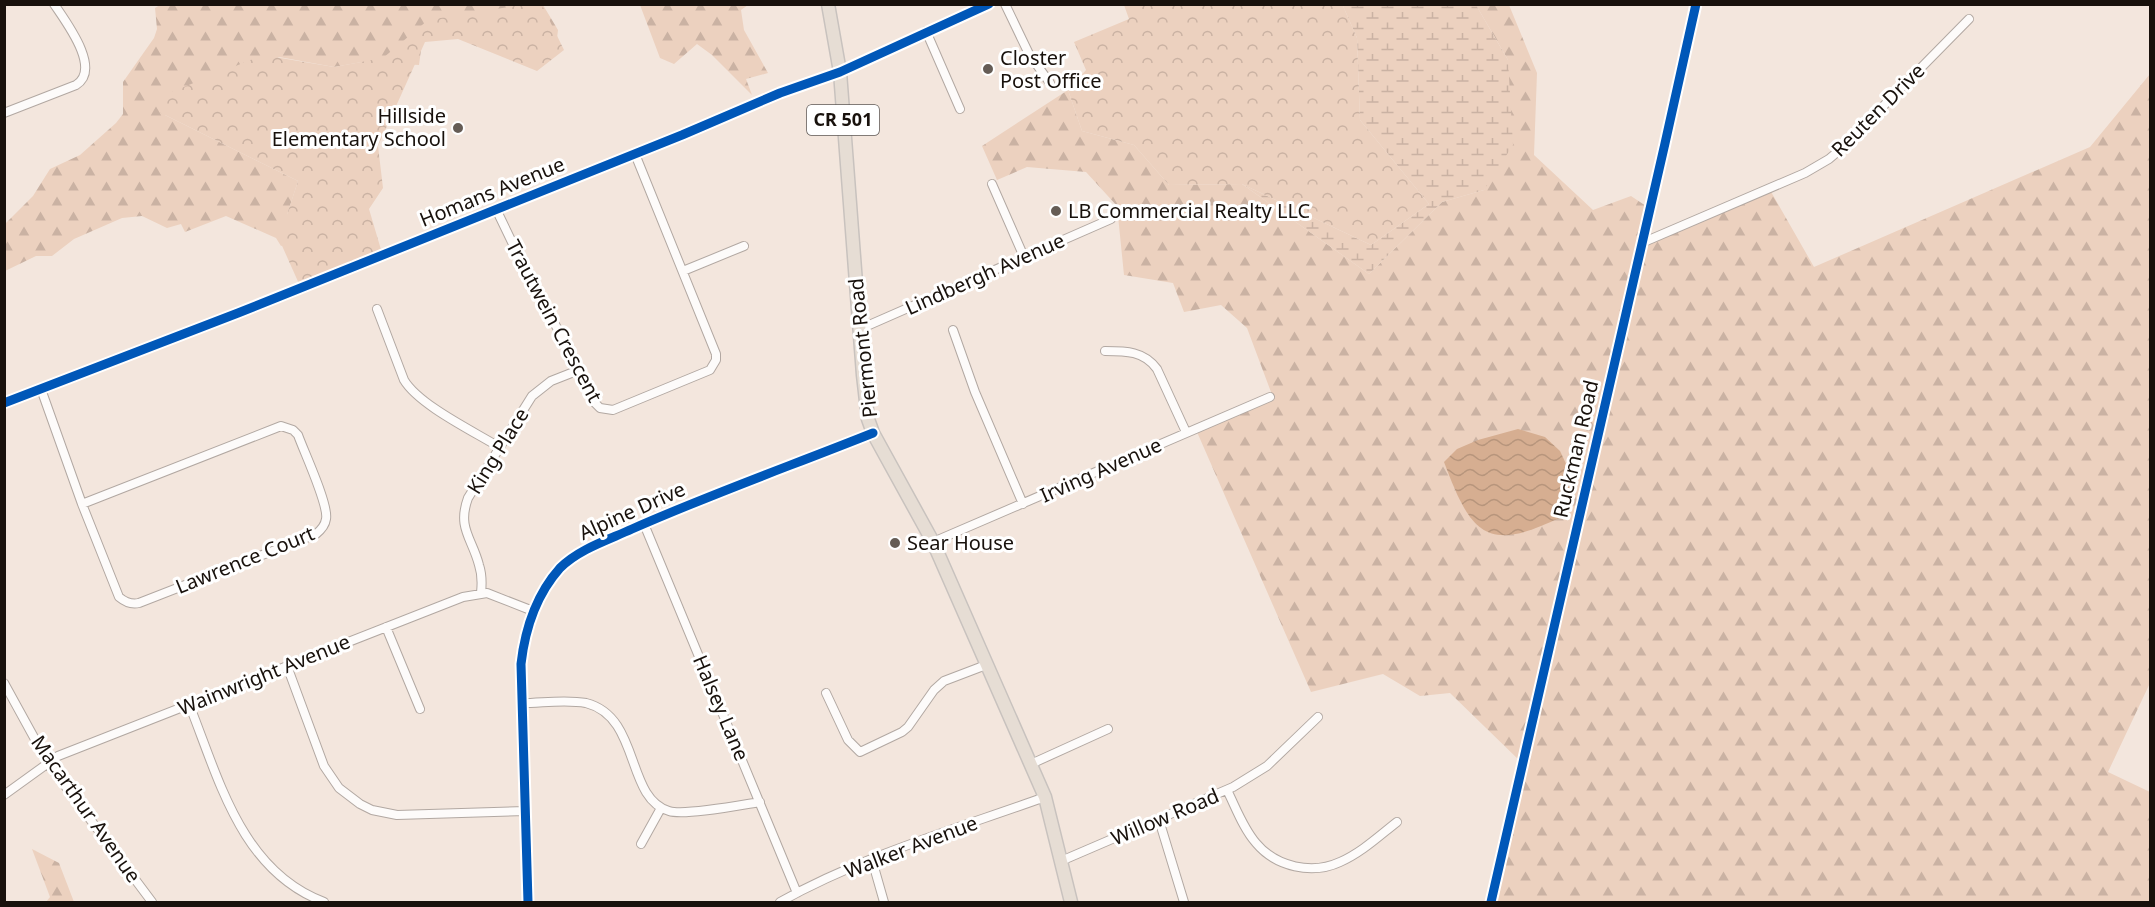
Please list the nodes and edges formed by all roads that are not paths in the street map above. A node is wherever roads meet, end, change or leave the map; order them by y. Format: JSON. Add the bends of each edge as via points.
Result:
{"nodes":[{"id":1,"x":54,"y":4,"type":"edge"},
{"id":2,"x":828,"y":4,"type":"edge"},
{"id":3,"x":989,"y":4,"type":"edge"},
{"id":4,"x":1005,"y":4,"type":"edge"},
{"id":5,"x":1696,"y":4,"type":"edge"},
{"id":6,"x":1969,"y":19,"type":"dead end"},
{"id":7,"x":926,"y":31,"type":"junction"},
{"id":8,"x":840,"y":72,"type":"junction"},
{"id":9,"x":1050,"y":83,"type":"dead end"},
{"id":10,"x":960,"y":109,"type":"dead end"},
{"id":11,"x":4,"y":113,"type":"edge"},
{"id":12,"x":635,"y":154,"type":"junction"},
{"id":13,"x":992,"y":184,"type":"dead end"},
{"id":14,"x":496,"y":209,"type":"junction"},
{"id":15,"x":1111,"y":219,"type":"dead end"},
{"id":16,"x":1644,"y":242,"type":"junction"},
{"id":17,"x":744,"y":246,"type":"dead end"},
{"id":18,"x":1024,"y":257,"type":"junction"},
{"id":19,"x":683,"y":271,"type":"junction"},
{"id":20,"x":377,"y":309,"type":"dead end"},
{"id":21,"x":860,"y":329,"type":"junction"},
{"id":22,"x":953,"y":330,"type":"dead end"},
{"id":23,"x":1105,"y":351,"type":"dead end"},
{"id":24,"x":579,"y":370,"type":"junction"},
{"id":25,"x":41,"y":389,"type":"junction"},
{"id":26,"x":1270,"y":397,"type":"dead end"},
{"id":27,"x":4,"y":402,"type":"edge"},
{"id":28,"x":1186,"y":432,"type":"junction"},
{"id":29,"x":873,"y":433,"type":"junction"},
{"id":30,"x":499,"y":447,"type":"junction"},
{"id":31,"x":82,"y":504,"type":"junction"},
{"id":32,"x":1023,"y":504,"type":"junction"},
{"id":33,"x":644,"y":524,"type":"junction"},
{"id":34,"x":933,"y":542,"type":"junction"},
{"id":35,"x":481,"y":593,"type":"junction"},
{"id":36,"x":533,"y":611,"type":"junction"},
{"id":37,"x":386,"y":627,"type":"junction"},
{"id":38,"x":986,"y":665,"type":"junction"},
{"id":39,"x":286,"y":666,"type":"junction"},
{"id":40,"x":4,"y":683,"type":"edge"},
{"id":41,"x":826,"y":693,"type":"dead end"},
{"id":42,"x":522,"y":704,"type":"junction"},
{"id":43,"x":189,"y":705,"type":"junction"},
{"id":44,"x":420,"y":709,"type":"dead end"},
{"id":45,"x":1318,"y":717,"type":"dead end"},
{"id":46,"x":1108,"y":729,"type":"dead end"},
{"id":47,"x":48,"y":763,"type":"junction"},
{"id":48,"x":1031,"y":765,"type":"junction"},
{"id":49,"x":1227,"y":790,"type":"junction"},
{"id":50,"x":4,"y":795,"type":"edge"},
{"id":51,"x":1045,"y":797,"type":"junction"},
{"id":52,"x":760,"y":802,"type":"junction"},
{"id":53,"x":661,"y":808,"type":"junction"},
{"id":54,"x":525,"y":812,"type":"junction"},
{"id":55,"x":1159,"y":820,"type":"junction"},
{"id":56,"x":1397,"y":822,"type":"dead end"},
{"id":57,"x":641,"y":844,"type":"dead end"},
{"id":58,"x":872,"y":860,"type":"junction"},
{"id":59,"x":1060,"y":861,"type":"junction"},
{"id":60,"x":797,"y":892,"type":"junction"},
{"id":61,"x":152,"y":903,"type":"edge"},
{"id":62,"x":324,"y":903,"type":"edge"},
{"id":63,"x":528,"y":903,"type":"edge"},
{"id":64,"x":780,"y":903,"type":"edge"},
{"id":65,"x":884,"y":903,"type":"edge"},
{"id":66,"x":1071,"y":903,"type":"edge"},
{"id":67,"x":1184,"y":903,"type":"edge"},
{"id":68,"x":1491,"y":903,"type":"edge"}],
"edges":[{"from":1,"to":11,"type":"street","via":[[79,46],[87,65],[85,77],[76,85]]},
{"from":2,"to":8,"type":"main road","name":"Piermont Road","number":"CR 501"},
{"from":3,"to":7,"type":"street","name":"Homans Avenue"},
{"from":4,"to":9,"type":"street","via":[[1029,54]]},
{"from":5,"to":16,"type":"street","name":"Ruckman Road"},
{"from":6,"to":16,"type":"street","name":"Reuten Drive","via":[[1829,159]]},
{"from":7,"to":8,"type":"street","name":"Homans Avenue"},
{"from":7,"to":10,"type":"street"},
{"from":8,"to":12,"type":"street","name":"Homans Avenue"},
{"from":8,"to":21,"type":"main road","name":"Piermont Road","number":"CR 501"},
{"from":12,"to":14,"type":"street","name":"Homans Avenue"},
{"from":12,"to":19,"type":"street","name":"Trautwein Crescent"},
{"from":13,"to":18,"type":"street"},
{"from":14,"to":24,"type":"street","name":"Trautwein Crescent","via":[[524,270]]},
{"from":14,"to":25,"type":"street","name":"Homans Avenue"},
{"from":15,"to":18,"type":"street","name":"Lindbergh Avenue"},
{"from":16,"to":68,"type":"street","name":"Ruckman Road"},
{"from":17,"to":19,"type":"street"},
{"from":18,"to":21,"type":"street","name":"Lindbergh Avenue"},
{"from":19,"to":24,"type":"street","name":"Trautwein Crescent","via":[[716,354],[710,370],[606,410],[595,405]]},
{"from":20,"to":30,"type":"street","via":[[409,389]]},
{"from":21,"to":29,"type":"main road","name":"Piermont Road","number":"CR 501","via":[[865,398]]},
{"from":22,"to":32,"type":"street"},
{"from":23,"to":28,"type":"street","via":[[1126,351],[1151,360]]},
{"from":24,"to":30,"type":"street","name":"King Place","via":[[551,381],[532,396]]},
{"from":25,"to":27,"type":"street","name":"Homans Avenue"},
{"from":25,"to":31,"type":"street","name":"Lawrence Court"},
{"from":26,"to":28,"type":"street","name":"Irving Avenue"},
{"from":28,"to":32,"type":"street","name":"Irving Avenue"},
{"from":29,"to":33,"type":"street","name":"Alpine Drive"},
{"from":29,"to":34,"type":"main road","name":"Piermont Road","number":"CR 501"},
{"from":30,"to":35,"type":"street","name":"King Place","via":[[468,498],[463,516],[480,566]]},
{"from":31,"to":31,"type":"street","name":"Lawrence Court","via":[[119,597],[129,603],[139,603],[316,534],[326,519],[325,506],[298,435],[281,426]]},
{"from":32,"to":34,"type":"street","name":"Irving Avenue"},
{"from":33,"to":36,"type":"street","name":"Alpine Drive","via":[[571,559],[550,581]]},
{"from":33,"to":52,"type":"street","name":"Halsey Lane"},
{"from":34,"to":38,"type":"main road","name":"Piermont Road","number":"CR 501"},
{"from":35,"to":36,"type":"street"},
{"from":35,"to":37,"type":"street","name":"Wainwright Avenue"},
{"from":36,"to":42,"type":"street","name":"Alpine Drive","via":[[523,645]]},
{"from":37,"to":39,"type":"street","name":"Wainwright Avenue"},
{"from":37,"to":44,"type":"street"},
{"from":38,"to":41,"type":"street","via":[[944,681],[908,727],[860,752],[848,740]]},
{"from":38,"to":48,"type":"main road","name":"Piermont Road","number":"CR 501"},
{"from":39,"to":43,"type":"street","name":"Wainwright Avenue"},
{"from":39,"to":54,"type":"street","via":[[324,766],[339,788],[360,804],[397,815]]},
{"from":40,"to":47,"type":"street","name":"Macarthur Avenue"},
{"from":42,"to":53,"type":"street","via":[[578,702],[606,712],[622,732],[647,794]]},
{"from":42,"to":54,"type":"street","name":"Alpine Drive"},
{"from":43,"to":47,"type":"street","name":"Wainwright Avenue","via":[[57,756]]},
{"from":43,"to":62,"type":"street","via":[[233,815],[252,846],[283,878]]},
{"from":45,"to":49,"type":"street","name":"Willow Road","via":[[1267,766]]},
{"from":46,"to":48,"type":"street"},
{"from":47,"to":50,"type":"street","name":"Wainwright Avenue"},
{"from":47,"to":61,"type":"street","name":"Macarthur Avenue"},
{"from":48,"to":51,"type":"main road","name":"Piermont Road","number":"CR 501"},
{"from":49,"to":55,"type":"street","name":"Willow Road"},
{"from":49,"to":56,"type":"street","via":[[1256,844],[1276,860],[1302,868],[1340,863]]},
{"from":51,"to":58,"type":"street","name":"Walker Avenue"},
{"from":51,"to":59,"type":"main road","name":"Piermont Road","number":"CR 501"},
{"from":52,"to":53,"type":"street","via":[[676,813]]},
{"from":52,"to":60,"type":"street","name":"Halsey Lane"},
{"from":53,"to":57,"type":"street"},
{"from":54,"to":63,"type":"street","name":"Alpine Drive"},
{"from":55,"to":59,"type":"street","name":"Willow Road"},
{"from":55,"to":67,"type":"street"},
{"from":58,"to":60,"type":"street","name":"Walker Avenue"},
{"from":58,"to":65,"type":"street"},
{"from":59,"to":66,"type":"main road","name":"Piermont Road","number":"CR 501"},
{"from":60,"to":64,"type":"street","name":"Walker Avenue"}]}
